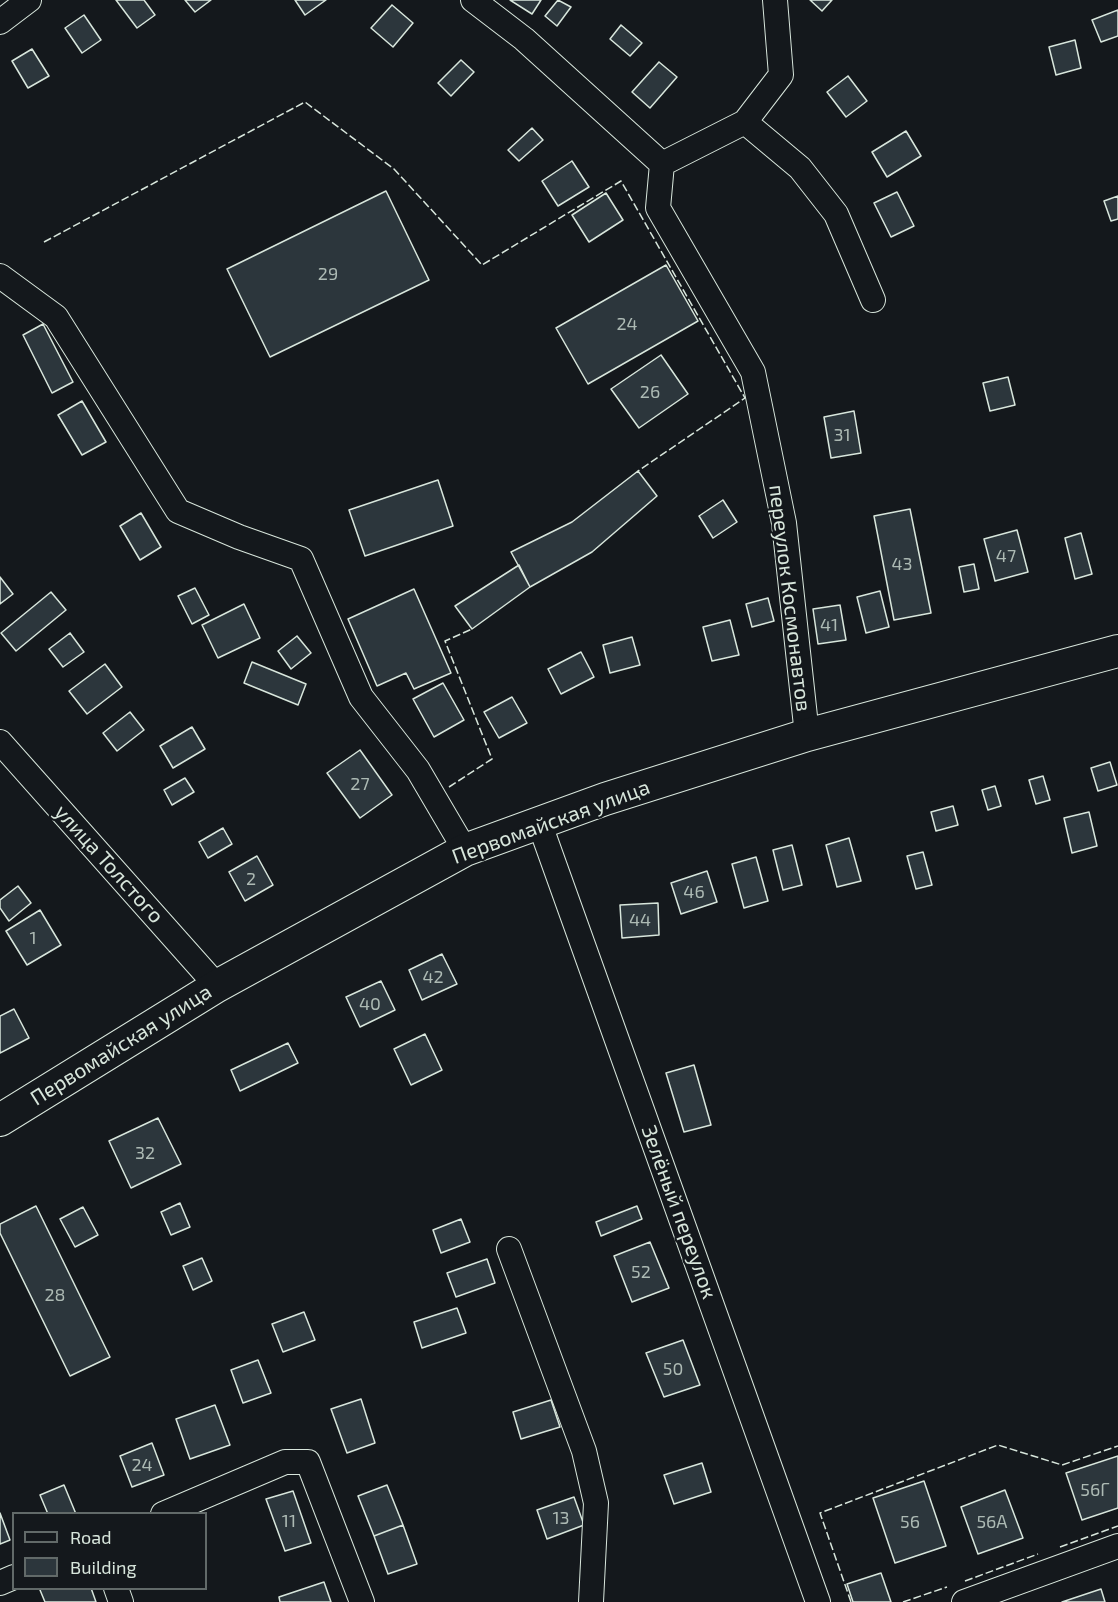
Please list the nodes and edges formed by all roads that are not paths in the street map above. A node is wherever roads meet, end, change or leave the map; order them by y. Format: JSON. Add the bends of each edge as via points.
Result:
{"nodes":[{"id":1,"x":29,"y":0,"type":"edge"},
{"id":2,"x":473,"y":0,"type":"edge"},
{"id":3,"x":775,"y":0,"type":"edge"},
{"id":4,"x":0,"y":22,"type":"edge"},
{"id":5,"x":745,"y":122,"type":"junction"},
{"id":6,"x":662,"y":164,"type":"junction"},
{"id":7,"x":0,"y":276,"type":"edge"},
{"id":8,"x":873,"y":300,"type":"dead end"},
{"id":9,"x":1118,"y":651,"type":"edge"},
{"id":10,"x":807,"y":735,"type":"junction"},
{"id":11,"x":0,"y":742,"type":"edge"},
{"id":12,"x":539,"y":822,"type":"junction"},
{"id":13,"x":465,"y":850,"type":"junction"},
{"id":14,"x":218,"y":986,"type":"junction"},
{"id":15,"x":0,"y":1120,"type":"edge"},
{"id":16,"x":509,"y":1249,"type":"dead end"},
{"id":17,"x":168,"y":1512,"type":"edge"},
{"id":18,"x":1118,"y":1546,"type":"edge"},
{"id":19,"x":362,"y":1602,"type":"edge"},
{"id":20,"x":591,"y":1602,"type":"edge"},
{"id":21,"x":818,"y":1602,"type":"edge"},
{"id":22,"x":964,"y":1602,"type":"edge"}],
"edges":[{"from":1,"to":4,"type":"street"},
{"from":2,"to":6,"type":"street","via":[[524,39]]},
{"from":3,"to":5,"type":"street","via":[[781,75]]},
{"from":5,"to":6,"type":"street"},
{"from":5,"to":8,"type":"street","via":[[800,168],[836,214]]},
{"from":6,"to":10,"type":"street","name":"переулок Космонавтов","via":[[658,208],[753,372],[784,523]]},
{"from":7,"to":13,"type":"street","via":[[56,317],[178,511],[301,559],[361,697],[418,771]]},
{"from":9,"to":10,"type":"main road","name":"Первомайская улица"},
{"from":10,"to":12,"type":"main road","name":"Первомайская улица"},
{"from":11,"to":14,"type":"street","name":"улица Толстого"},
{"from":12,"to":13,"type":"main road","name":"Первомайская улица"},
{"from":12,"to":21,"type":"street","name":"Зелёный переулок"},
{"from":13,"to":14,"type":"main road","name":"Первомайская улица"},
{"from":14,"to":15,"type":"main road","name":"Первомайская улица"},
{"from":16,"to":20,"type":"street","via":[[584,1451],[596,1503]]},
{"from":17,"to":19,"type":"street","via":[[285,1462],[308,1462]]},
{"from":18,"to":22,"type":"street"}]}
